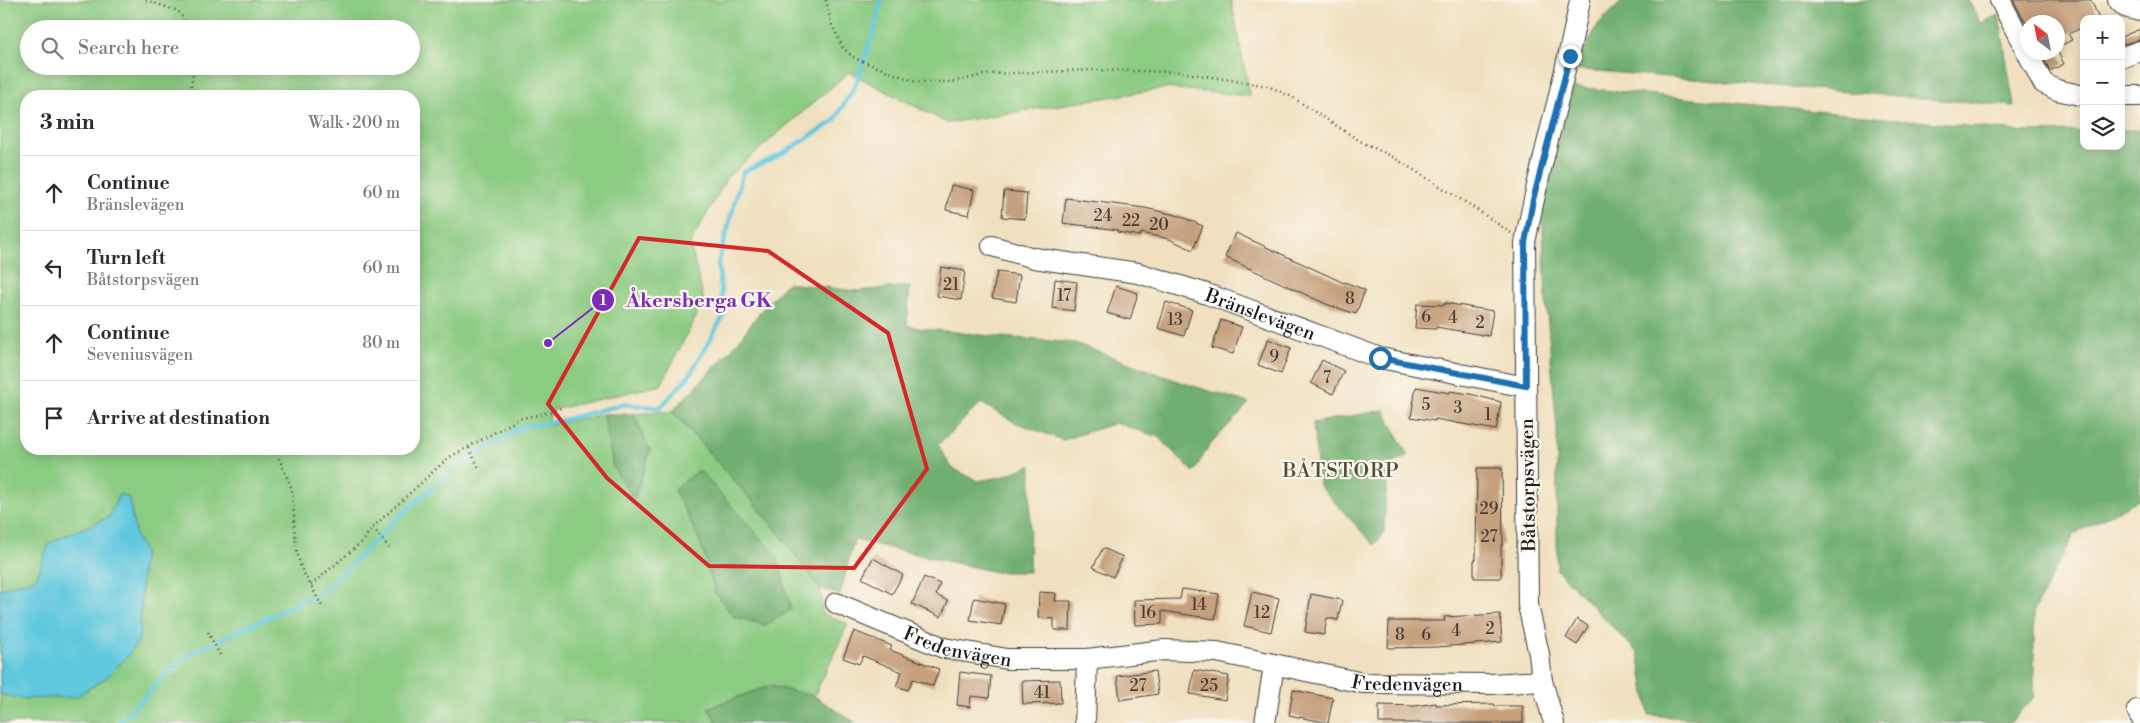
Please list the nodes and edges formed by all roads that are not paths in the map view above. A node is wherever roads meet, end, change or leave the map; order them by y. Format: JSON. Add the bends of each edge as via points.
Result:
{"nodes":[{"id":1,"x":1580,"y":0,"type":"edge"},
{"id":2,"x":2000,"y":0,"type":"edge"},
{"id":3,"x":2118,"y":0,"type":"edge"},
{"id":4,"x":2140,"y":11,"type":"edge"},
{"id":5,"x":2140,"y":50,"type":"edge"},
{"id":6,"x":2125,"y":56,"type":"edge"},
{"id":7,"x":2080,"y":95,"type":"edge"},
{"id":8,"x":2125,"y":96,"type":"edge"},
{"id":9,"x":2140,"y":96,"type":"edge"},
{"id":10,"x":992,"y":246,"type":"dead end"},
{"id":11,"x":1526,"y":386,"type":"junction"},
{"id":12,"x":836,"y":603,"type":"dead end"},
{"id":13,"x":1087,"y":659,"type":"junction"},
{"id":14,"x":1274,"y":665,"type":"junction"},
{"id":15,"x":1542,"y":681,"type":"junction"},
{"id":16,"x":1085,"y":723,"type":"edge"},
{"id":17,"x":1265,"y":723,"type":"edge"},
{"id":18,"x":1554,"y":723,"type":"edge"}],
"edges":[{"from":1,"to":11,"type":"street","name":"Båtstorpsvägen","via":[[1570,56],[1525,243]]},
{"from":2,"to":7,"type":"street","via":[[2043,83]]},
{"from":3,"to":4,"type":"street","via":[[2125,7]]},
{"from":5,"to":6,"type":"street"},
{"from":8,"to":9,"type":"street"},
{"from":10,"to":11,"type":"street","name":"Bränslevägen","via":[[1034,258],[1138,273],[1207,294],[1380,358]]},
{"from":11,"to":15,"type":"street","name":"Båtstorpsvägen","via":[[1528,605]]},
{"from":12,"to":13,"type":"street","name":"Fredenvägen","via":[[944,648],[1007,659]]},
{"from":13,"to":14,"type":"street","name":"Fredenvägen","via":[[1164,650],[1217,652]]},
{"from":13,"to":16,"type":"street"},
{"from":14,"to":15,"type":"street","name":"Fredenvägen","via":[[1363,683]]},
{"from":14,"to":17,"type":"street"},
{"from":15,"to":18,"type":"street","name":"Båtstorpsvägen"}]}
